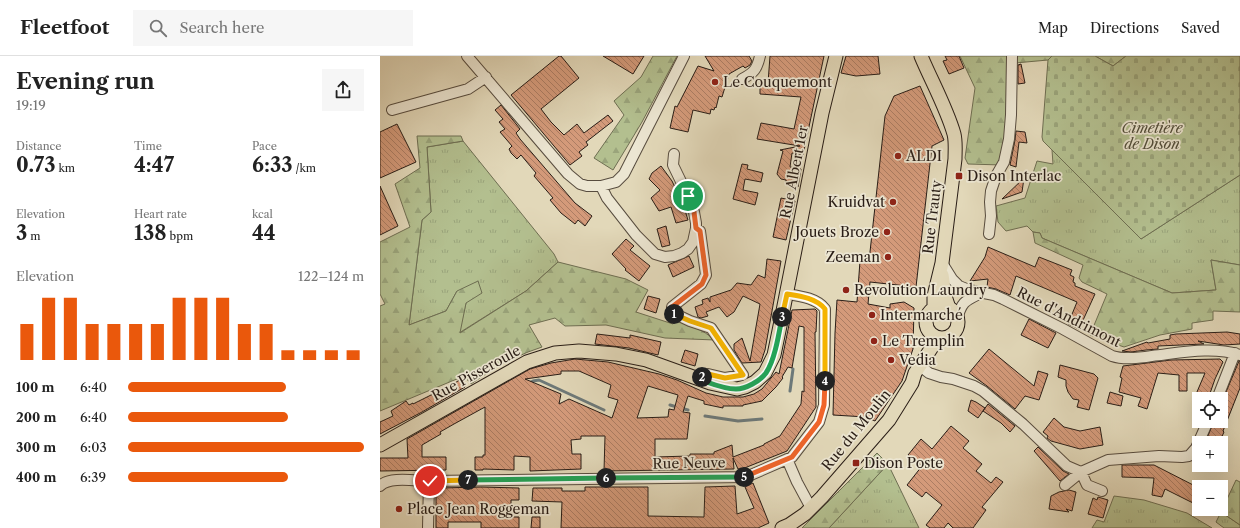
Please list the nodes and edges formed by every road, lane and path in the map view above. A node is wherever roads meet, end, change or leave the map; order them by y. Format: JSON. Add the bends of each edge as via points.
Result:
{"nodes":[{"id":1,"x":467,"y":56,"type":"edge"},
{"id":2,"x":684,"y":56,"type":"edge"},
{"id":3,"x":760,"y":56,"type":"edge"},
{"id":4,"x":836,"y":56,"type":"edge"},
{"id":5,"x":921,"y":56,"type":"edge"},
{"id":6,"x":1012,"y":56,"type":"edge"},
{"id":7,"x":486,"y":77,"type":"junction"},
{"id":8,"x":742,"y":79,"type":"dead end"},
{"id":9,"x":392,"y":110,"type":"dead end"},
{"id":10,"x":674,"y":154,"type":"dead end"},
{"id":11,"x":602,"y":186,"type":"junction"},
{"id":12,"x":696,"y":228,"type":"junction"},
{"id":13,"x":989,"y":234,"type":"dead end"},
{"id":14,"x":942,"y":266,"type":"junction"},
{"id":15,"x":981,"y":293,"type":"junction"},
{"id":16,"x":787,"y":294,"type":"junction"},
{"id":17,"x":934,"y":308,"type":"junction"},
{"id":18,"x":949,"y":308,"type":"junction"},
{"id":19,"x":957,"y":319,"type":"junction"},
{"id":20,"x":938,"y":338,"type":"junction"},
{"id":21,"x":1238,"y":354,"type":"edge"},
{"id":22,"x":924,"y":370,"type":"junction"},
{"id":23,"x":698,"y":379,"type":"junction"},
{"id":24,"x":1220,"y":392,"type":"edge"},
{"id":25,"x":1205,"y":428,"type":"edge"},
{"id":26,"x":380,"y":445,"type":"edge"},
{"id":27,"x":787,"y":459,"type":"junction"},
{"id":28,"x":1081,"y":472,"type":"junction"},
{"id":29,"x":430,"y":481,"type":"junction"},
{"id":30,"x":1065,"y":485,"type":"dead end"},
{"id":31,"x":380,"y":486,"type":"edge"},
{"id":32,"x":1102,"y":490,"type":"dead end"},
{"id":33,"x":811,"y":508,"type":"junction"},
{"id":34,"x":428,"y":528,"type":"edge"},
{"id":35,"x":782,"y":528,"type":"edge"}],
"edges":[{"from":1,"to":7,"type":"street"},
{"from":2,"to":11,"type":"street","via":[[624,174],[616,182]]},
{"from":3,"to":8,"type":"street","via":[[757,67]]},
{"from":4,"to":16,"type":"main road","name":"Rue Albert 1er","via":[[822,113]]},
{"from":5,"to":14,"type":"main road","name":"Rue Trauty","via":[[954,134],[955,143]]},
{"from":6,"to":13,"type":"street","via":[[1009,139],[1004,162],[991,191]]},
{"from":7,"to":9,"type":"street","via":[[468,89]]},
{"from":7,"to":11,"type":"street","via":[[568,174],[580,184]]},
{"from":10,"to":12,"type":"street","via":[[673,165],[694,212]]},
{"from":11,"to":12,"type":"street","via":[[607,198],[636,235],[655,254],[665,257],[682,253],[693,242]]},
{"from":12,"to":23,"type":"street","via":[[700,231],[706,275],[702,284],[672,307],[673,313],[711,328],[743,375],[725,378],[708,374]]},
{"from":14,"to":15,"type":"street","name":"Rue d'Andrimont","via":[[959,286]]},
{"from":14,"to":17,"type":"main road","name":"Rue Trauty","via":[[934,296]]},
{"from":14,"to":18,"type":"main road","name":"Rue Trauty"},
{"from":15,"to":19,"type":"street","via":[[963,303]]},
{"from":15,"to":21,"type":"street","name":"Rue d'Andrimont","via":[[1003,299],[1118,358],[1207,351],[1228,351]]},
{"from":16,"to":23,"type":"main road","name":"Rue Pisseroule","via":[[774,355],[766,373],[751,385],[737,389]]},
{"from":16,"to":27,"type":"street","name":"Rue Neuve","via":[[822,304],[825,309],[826,327],[824,405],[819,422],[792,457]]},
{"from":17,"to":18,"type":"main road"},
{"from":17,"to":20,"type":"main road","via":[[929,312],[926,322],[929,332]]},
{"from":18,"to":19,"type":"main road"},
{"from":19,"to":20,"type":"main road","via":[[956,328],[951,335]]},
{"from":20,"to":22,"type":"main road","name":"Rue du Moulin"},
{"from":21,"to":24,"type":"street"},
{"from":22,"to":28,"type":"street","via":[[983,391],[1023,424],[1067,466]]},
{"from":22,"to":33,"type":"main road","name":"Rue du Moulin","via":[[915,373],[912,383],[889,420]]},
{"from":23,"to":26,"type":"main road","name":"Rue Pisseroule","via":[[646,360],[616,354],[579,351],[555,353],[527,362]]},
{"from":25,"to":28,"type":"street","via":[[1196,448],[1189,456],[1108,460]]},
{"from":27,"to":29,"type":"street","name":"Rue Neuve","via":[[746,477]]},
{"from":27,"to":33,"type":"street"},
{"from":28,"to":30,"type":"street"},
{"from":28,"to":32,"type":"street","via":[[1087,485]]},
{"from":29,"to":31,"type":"street","via":[[391,480]]},
{"from":29,"to":34,"type":"street"},
{"from":33,"to":35,"type":"main road","name":"Rue du Moulin"}]}
